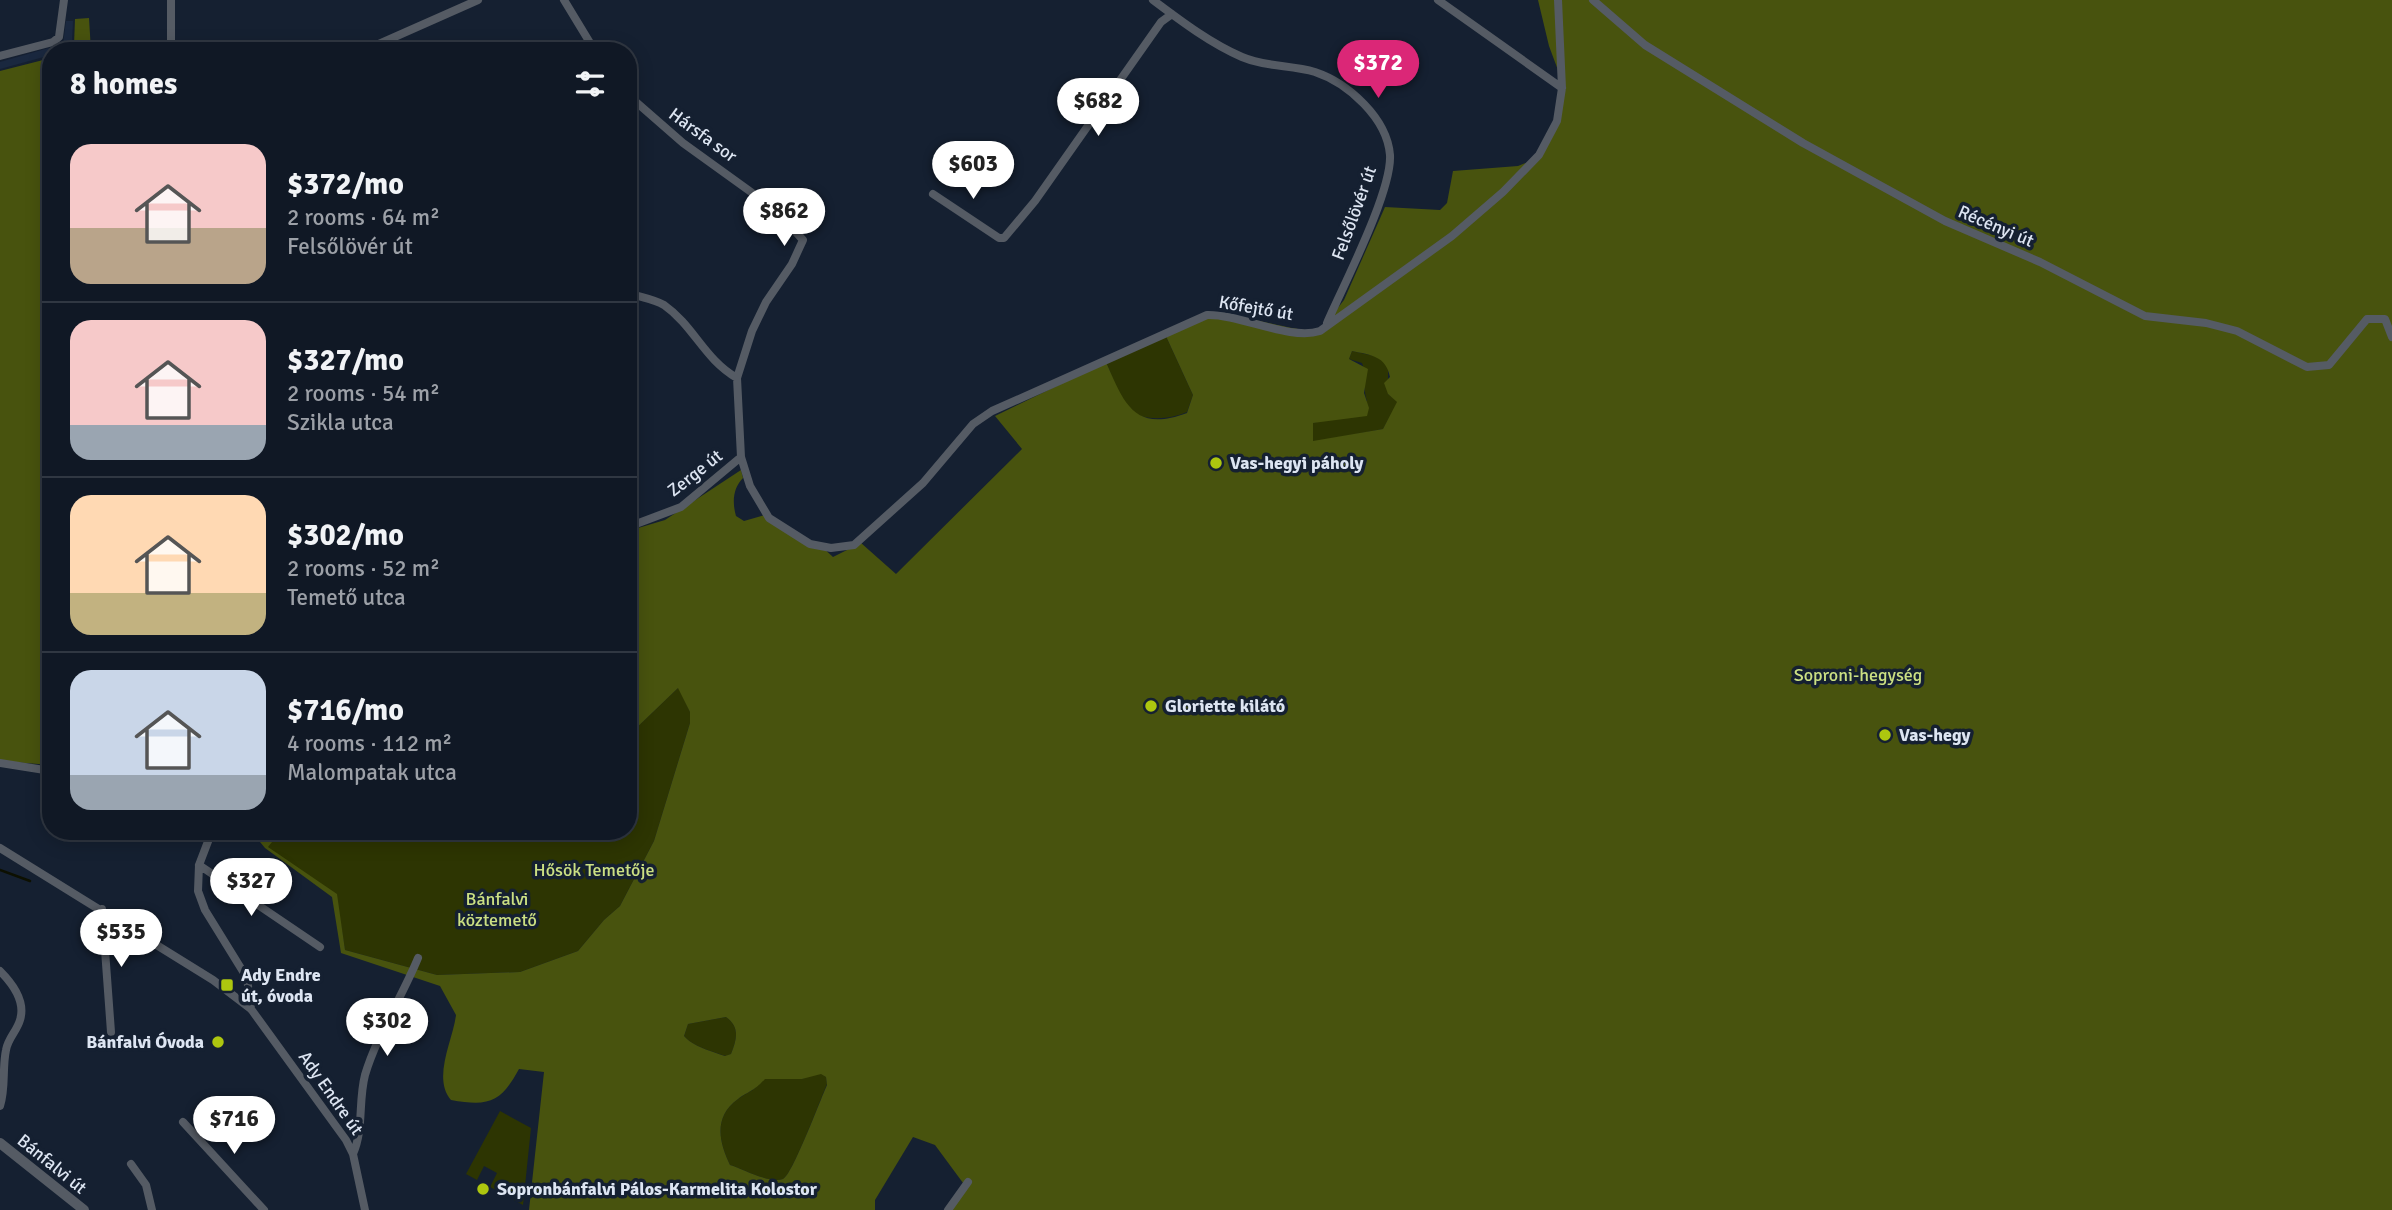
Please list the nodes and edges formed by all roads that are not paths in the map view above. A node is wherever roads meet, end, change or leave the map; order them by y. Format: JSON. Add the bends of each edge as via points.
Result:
{"nodes":[{"id":1,"x":64,"y":0,"type":"edge"},
{"id":2,"x":171,"y":0,"type":"edge"},
{"id":3,"x":478,"y":0,"type":"edge"},
{"id":4,"x":564,"y":0,"type":"edge"},
{"id":5,"x":1153,"y":0,"type":"edge"},
{"id":6,"x":1438,"y":0,"type":"edge"},
{"id":7,"x":1558,"y":0,"type":"edge"},
{"id":8,"x":1593,"y":0,"type":"edge"},
{"id":9,"x":1172,"y":14,"type":"junction"},
{"id":10,"x":49,"y":42,"type":"edge"},
{"id":11,"x":171,"y":42,"type":"edge"},
{"id":12,"x":383,"y":42,"type":"edge"},
{"id":13,"x":590,"y":42,"type":"edge"},
{"id":14,"x":42,"y":44,"type":"edge"},
{"id":15,"x":0,"y":56,"type":"edge"},
{"id":16,"x":1562,"y":88,"type":"junction"},
{"id":17,"x":637,"y":103,"type":"edge"},
{"id":18,"x":933,"y":194,"type":"dead end"},
{"id":19,"x":637,"y":296,"type":"edge"},
{"id":20,"x":1327,"y":323,"type":"junction"},
{"id":21,"x":2392,"y":337,"type":"edge"},
{"id":22,"x":737,"y":378,"type":"junction"},
{"id":23,"x":741,"y":457,"type":"junction"},
{"id":24,"x":755,"y":497,"type":"joint"},
{"id":25,"x":637,"y":524,"type":"edge"},
{"id":26,"x":0,"y":764,"type":"edge"},
{"id":27,"x":42,"y":770,"type":"edge"},
{"id":28,"x":208,"y":840,"type":"edge"},
{"id":29,"x":0,"y":848,"type":"edge"},
{"id":30,"x":199,"y":864,"type":"junction"},
{"id":31,"x":102,"y":909,"type":"junction"},
{"id":32,"x":320,"y":947,"type":"dead end"},
{"id":33,"x":418,"y":958,"type":"dead end"},
{"id":34,"x":0,"y":971,"type":"edge"},
{"id":35,"x":251,"y":1009,"type":"junction"},
{"id":36,"x":111,"y":1032,"type":"dead end"},
{"id":37,"x":0,"y":1105,"type":"edge"},
{"id":38,"x":183,"y":1122,"type":"dead end"},
{"id":39,"x":0,"y":1143,"type":"edge"},
{"id":40,"x":353,"y":1154,"type":"junction"},
{"id":41,"x":131,"y":1164,"type":"dead end"},
{"id":42,"x":968,"y":1182,"type":"dead end"},
{"id":43,"x":84,"y":1210,"type":"edge"},
{"id":44,"x":152,"y":1210,"type":"edge"},
{"id":45,"x":264,"y":1210,"type":"edge"},
{"id":46,"x":365,"y":1210,"type":"edge"},
{"id":47,"x":948,"y":1210,"type":"edge"}],
"edges":[{"from":1,"to":10,"type":"street","via":[[59,37]]},
{"from":2,"to":11,"type":"street"},
{"from":3,"to":12,"type":"street"},
{"from":4,"to":13,"type":"street"},
{"from":5,"to":9,"type":"street","name":"Felsőlövér út"},
{"from":6,"to":16,"type":"street"},
{"from":7,"to":16,"type":"street","name":"Kőfejtő út"},
{"from":8,"to":21,"type":"street","name":"Récényi út","via":[[1645,45],[1803,143],[1945,221],[2040,262],[2145,316],[2237,331],[2307,367],[2329,365],[2367,319],[2385,319]]},
{"from":9,"to":18,"type":"street","via":[[1161,22],[1042,190],[1003,237]]},
{"from":9,"to":20,"type":"street","name":"Felsőlövér út","via":[[1243,58],[1328,77],[1373,114],[1385,135],[1390,155],[1381,194]]},
{"from":14,"to":15,"type":"street"},
{"from":16,"to":20,"type":"street","name":"Kőfejtő út","via":[[1557,121],[1531,166],[1452,236],[1341,318]]},
{"from":17,"to":22,"type":"street","name":"Hársfa sor","via":[[683,143],[776,209],[803,240],[756,321]]},
{"from":19,"to":22,"type":"street","via":[[668,308],[709,358]]},
{"from":20,"to":24,"type":"street","name":"Kőfejtő út","via":[[1314,333],[1224,314],[1206,315],[992,411],[973,424],[923,483],[854,545],[810,544],[769,518]]},
{"from":22,"to":23,"type":"street","name":"Hársfa sor"},
{"from":23,"to":24,"type":"street","name":"Hársfa sor"},
{"from":23,"to":25,"type":"street","name":"Zerge út","via":[[681,507]]},
{"from":26,"to":27,"type":"street"},
{"from":28,"to":30,"type":"street"},
{"from":29,"to":31,"type":"street","name":"Ady Endre út"},
{"from":30,"to":32,"type":"street"},
{"from":30,"to":35,"type":"street","via":[[200,897],[247,978]]},
{"from":31,"to":35,"type":"street","name":"Ady Endre út"},
{"from":31,"to":36,"type":"street"},
{"from":33,"to":40,"type":"street","via":[[370,1061],[361,1130]]},
{"from":34,"to":37,"type":"street","via":[[21,1003],[20,1020],[6,1052]]},
{"from":35,"to":40,"type":"street","name":"Ady Endre út"},
{"from":38,"to":45,"type":"street"},
{"from":39,"to":43,"type":"street","name":"Bánfalvi út"},
{"from":40,"to":46,"type":"street","name":"Ady Endre út"},
{"from":41,"to":44,"type":"street","via":[[146,1185]]},
{"from":42,"to":47,"type":"street"}]}
